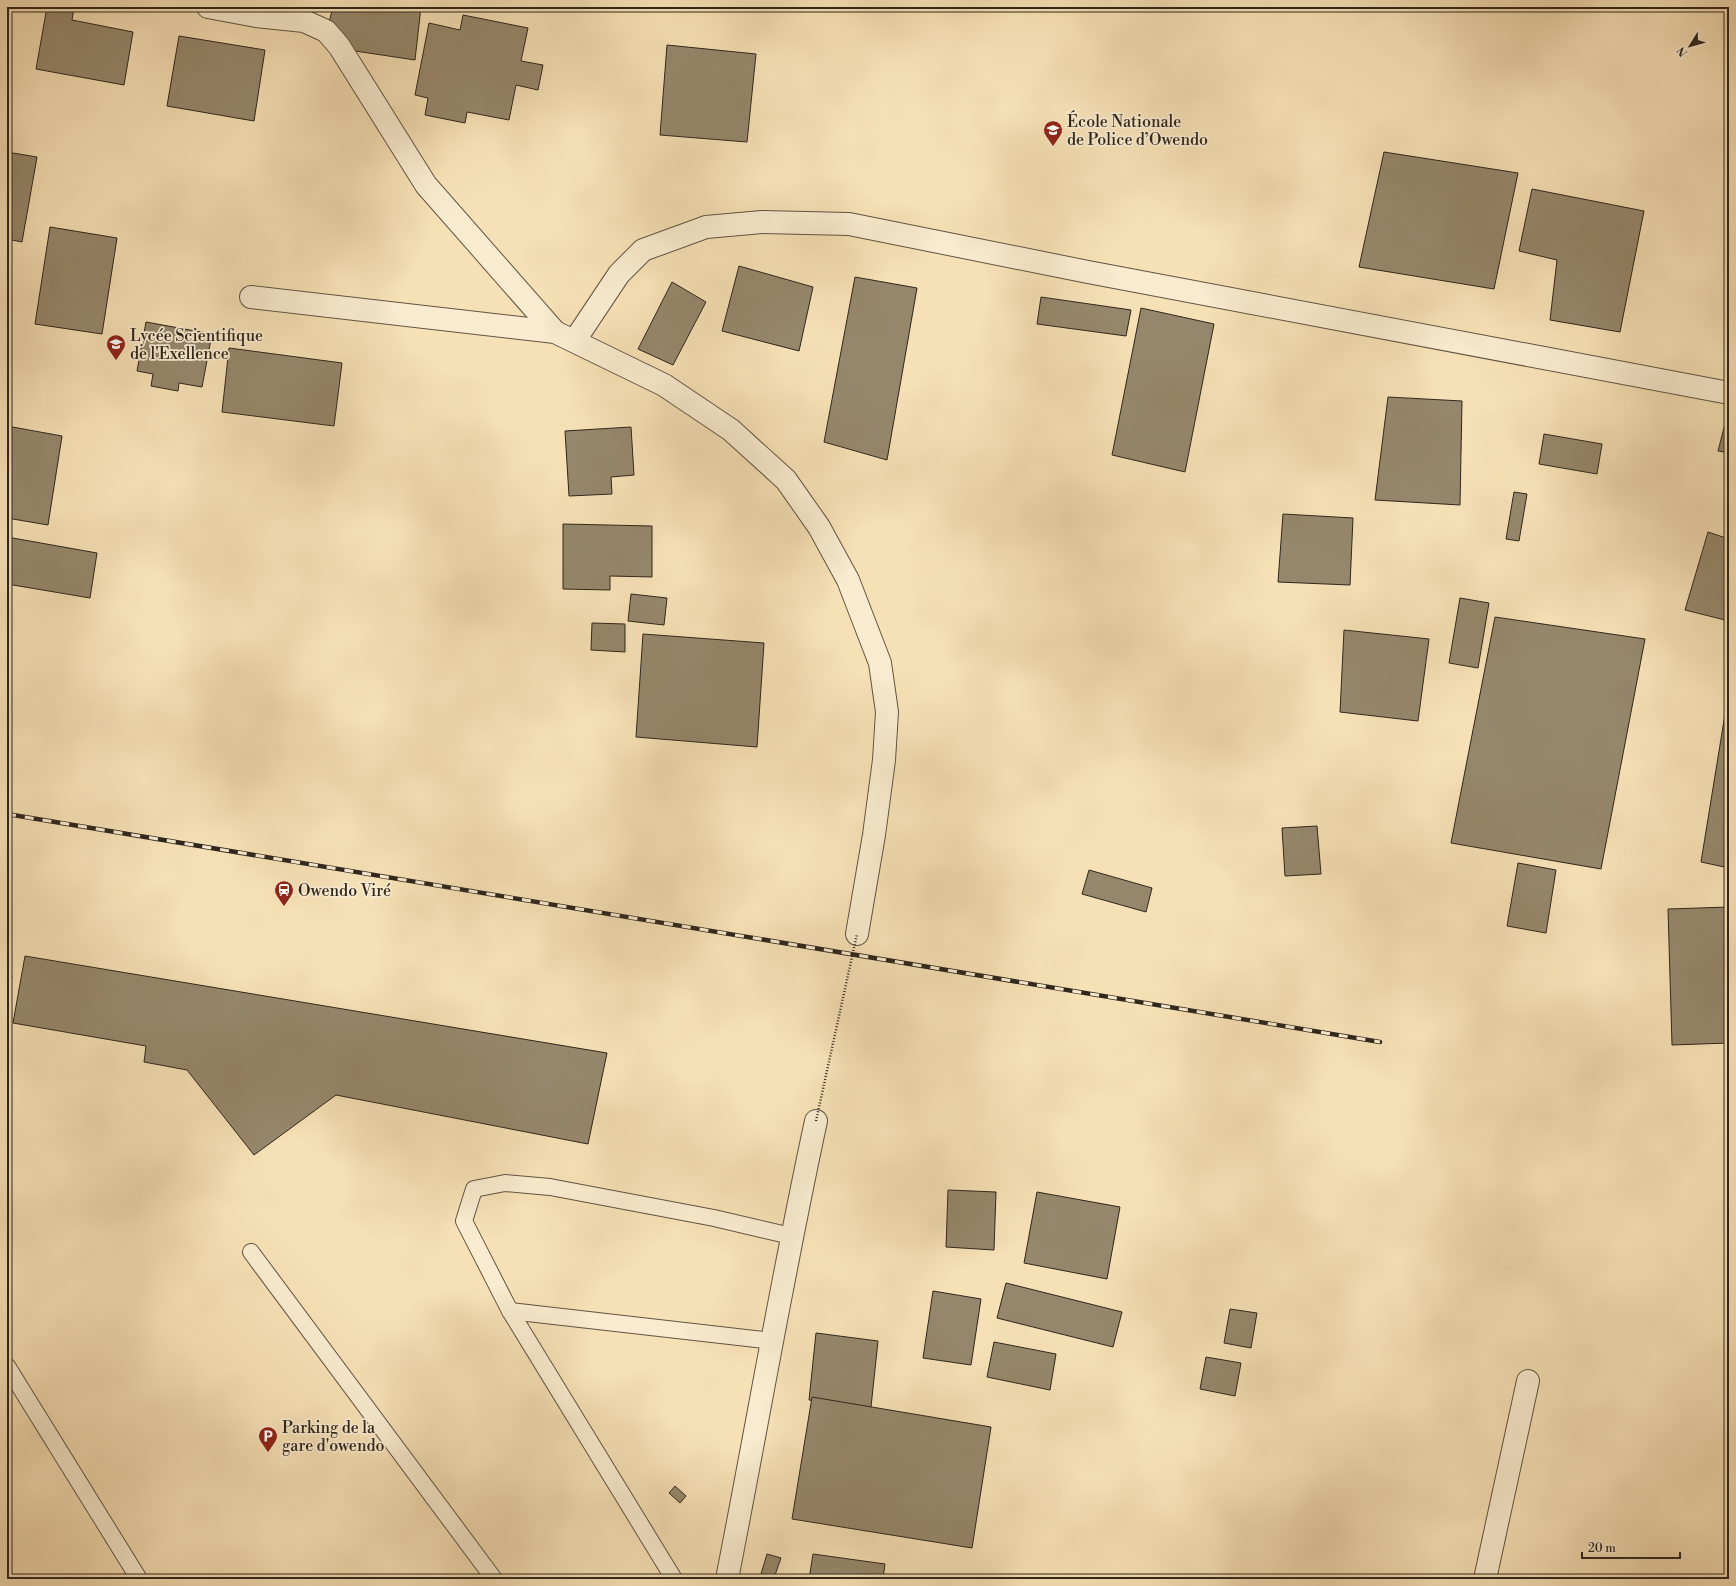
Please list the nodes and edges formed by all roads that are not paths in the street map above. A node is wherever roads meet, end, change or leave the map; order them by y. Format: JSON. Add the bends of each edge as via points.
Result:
{"nodes":[{"id":1,"x":208,"y":7,"type":"edge"},
{"id":2,"x":251,"y":298,"type":"dead end"},
{"id":3,"x":555,"y":332,"type":"junction"},
{"id":4,"x":575,"y":340,"type":"junction"},
{"id":5,"x":1729,"y":393,"type":"edge"},
{"id":6,"x":856,"y":934,"type":"road end"},
{"id":7,"x":816,"y":1121,"type":"road end"},
{"id":8,"x":791,"y":1236,"type":"junction"},
{"id":9,"x":251,"y":1252,"type":"dead end"},
{"id":10,"x":510,"y":1312,"type":"junction"},
{"id":11,"x":773,"y":1341,"type":"junction"},
{"id":12,"x":7,"y":1366,"type":"edge"},
{"id":13,"x":1528,"y":1381,"type":"dead end"},
{"id":14,"x":139,"y":1579,"type":"edge"},
{"id":15,"x":494,"y":1579,"type":"edge"},
{"id":16,"x":674,"y":1579,"type":"edge"},
{"id":17,"x":727,"y":1579,"type":"edge"},
{"id":18,"x":1485,"y":1579,"type":"edge"}],
"edges":[{"from":1,"to":3,"type":"street","via":[[304,21],[326,31],[339,46],[426,185]]},
{"from":2,"to":3,"type":"street"},
{"from":3,"to":4,"type":"street"},
{"from":4,"to":5,"type":"street","via":[[619,274],[643,250],[706,227],[762,222],[850,224],[1103,275]]},
{"from":4,"to":6,"type":"street","via":[[664,384],[731,430],[786,480],[818,527],[848,580],[880,663],[887,712],[884,760],[874,835]]},
{"from":7,"to":8,"type":"street"},
{"from":8,"to":10,"type":"lane","via":[[714,1218],[550,1187],[505,1183],[474,1189],[464,1221]]},
{"from":8,"to":11,"type":"street"},
{"from":9,"to":15,"type":"lane"},
{"from":10,"to":11,"type":"lane"},
{"from":10,"to":16,"type":"lane"},
{"from":11,"to":17,"type":"street"},
{"from":12,"to":14,"type":"lane"},
{"from":13,"to":18,"type":"street"}]}
